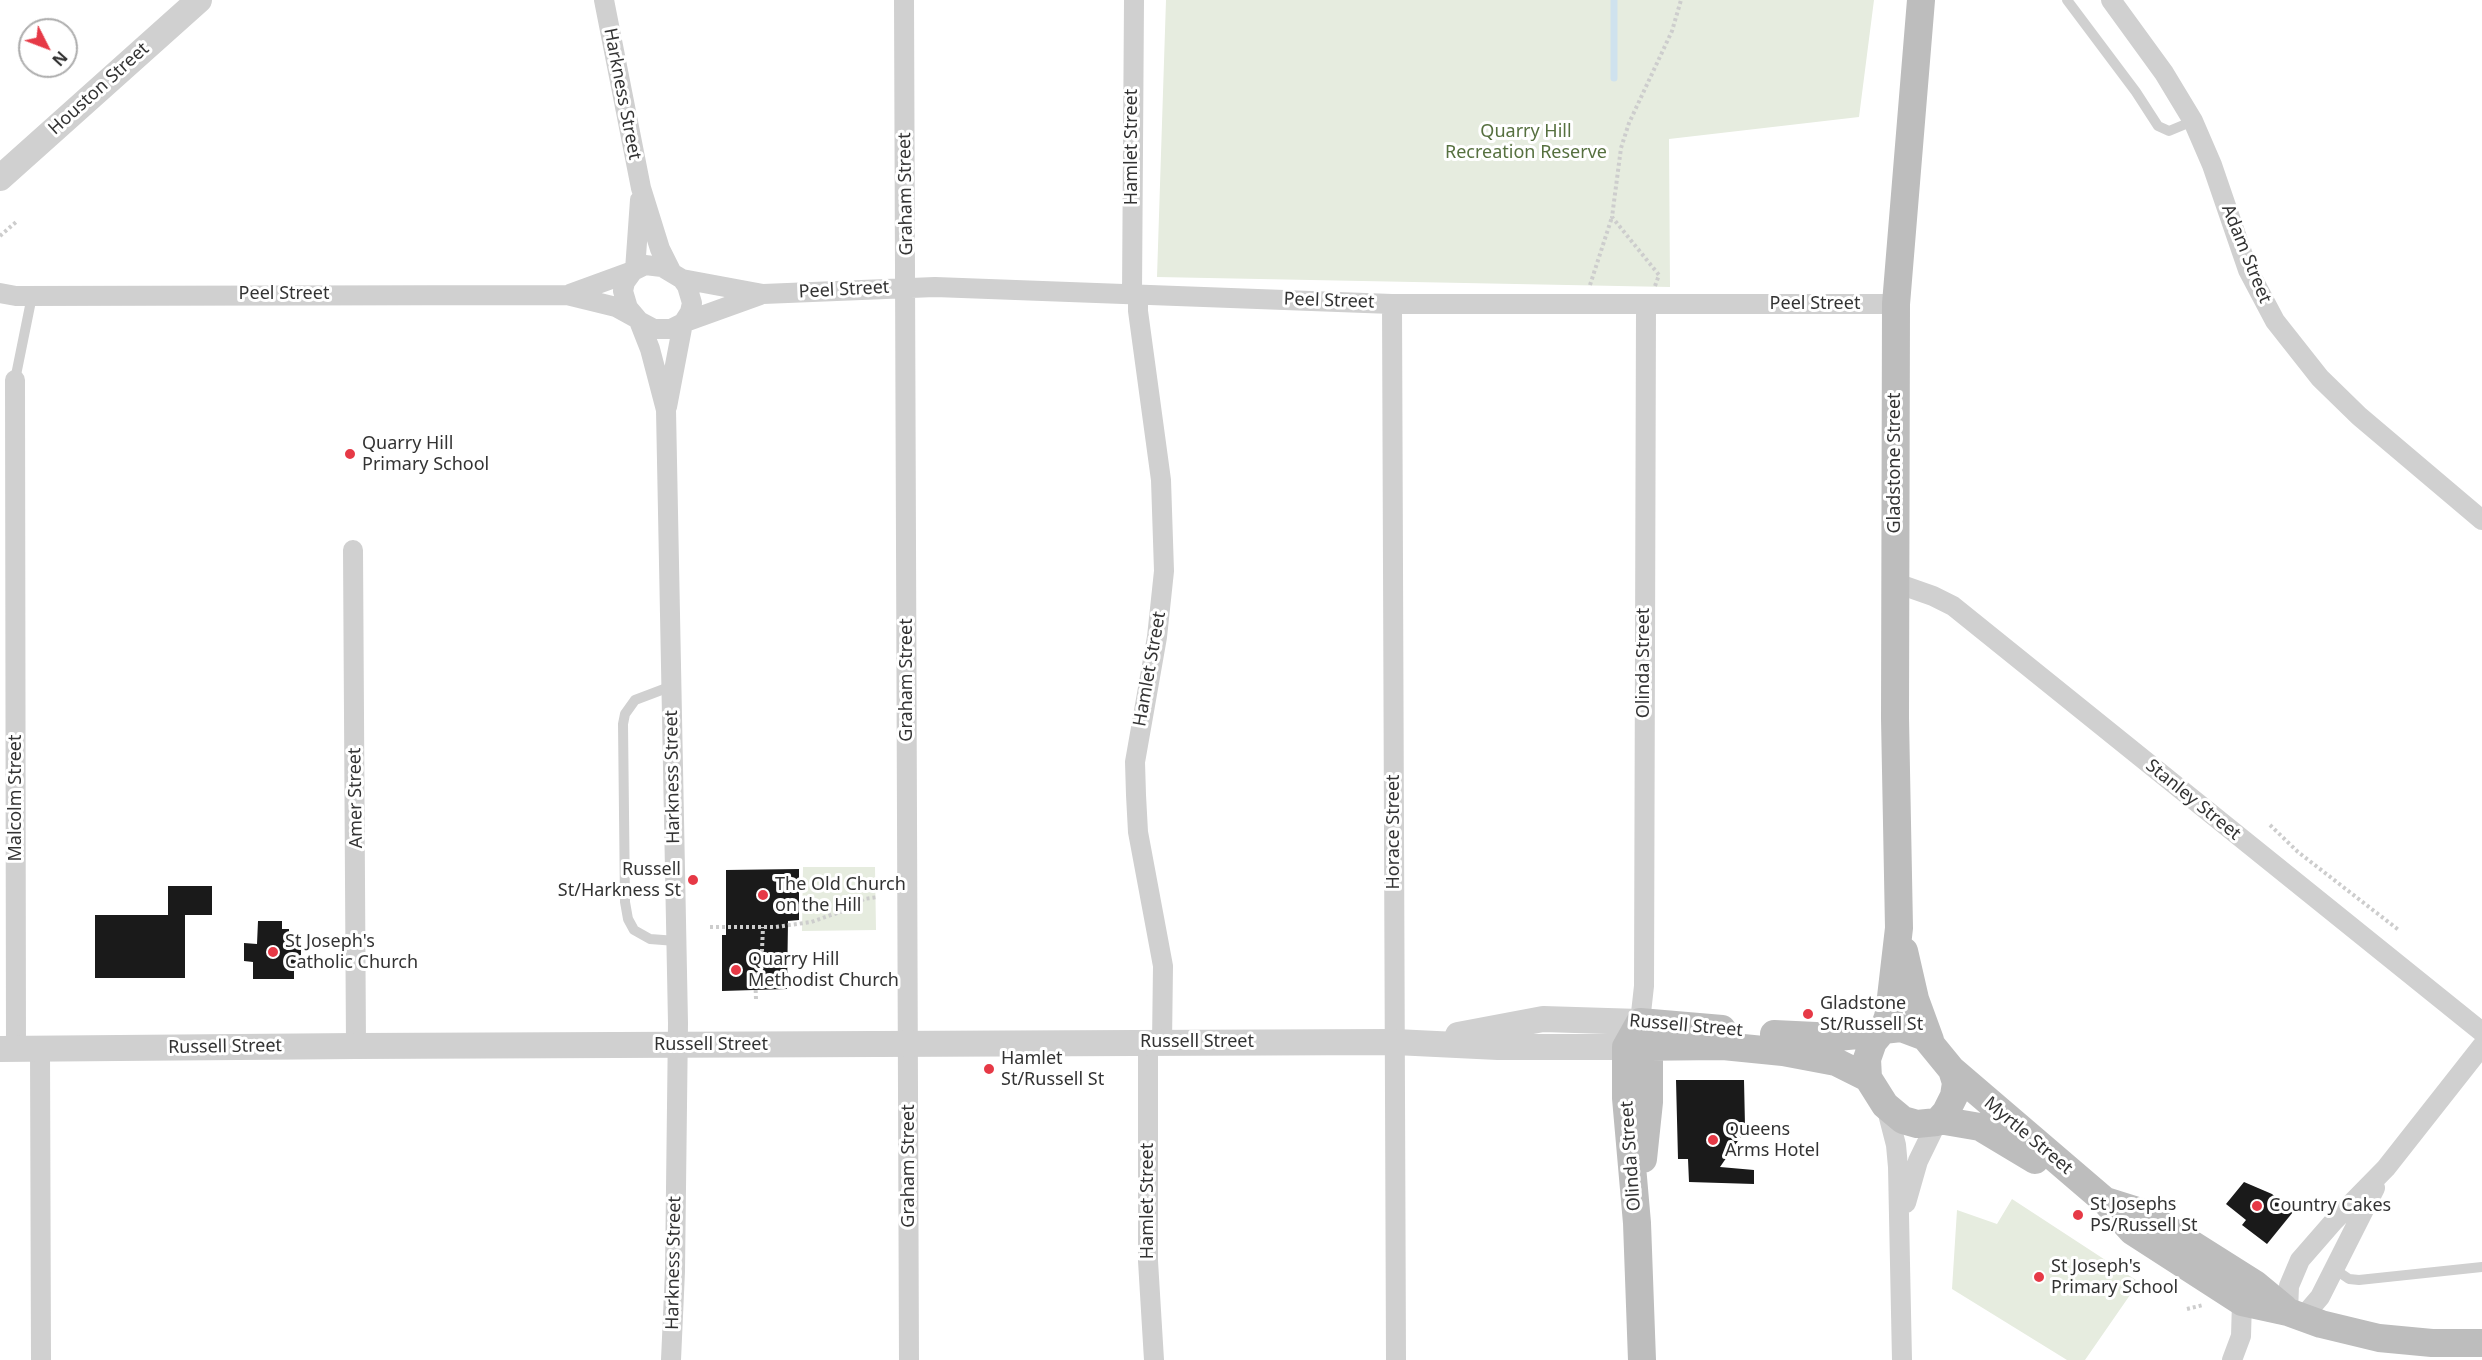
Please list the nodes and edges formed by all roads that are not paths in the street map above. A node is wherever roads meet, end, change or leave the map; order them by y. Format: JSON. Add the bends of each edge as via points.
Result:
{"nodes":[{"id":1,"x":199,"y":0,"type":"edge"},
{"id":2,"x":603,"y":0,"type":"edge"},
{"id":3,"x":904,"y":0,"type":"edge"},
{"id":4,"x":1134,"y":0,"type":"edge"},
{"id":5,"x":1921,"y":0,"type":"edge"},
{"id":6,"x":2067,"y":0,"type":"edge"},
{"id":7,"x":2111,"y":0,"type":"edge"},
{"id":8,"x":2193,"y":121,"type":"junction"},
{"id":9,"x":0,"y":178,"type":"edge"},
{"id":10,"x":641,"y":188,"type":"junction"},
{"id":11,"x":634,"y":271,"type":"junction"},
{"id":12,"x":676,"y":275,"type":"junction"},
{"id":13,"x":907,"y":287,"type":"junction"},
{"id":14,"x":0,"y":293,"type":"edge"},
{"id":15,"x":763,"y":294,"type":"junction"},
{"id":16,"x":1135,"y":294,"type":"junction"},
{"id":17,"x":567,"y":295,"type":"junction"},
{"id":18,"x":32,"y":296,"type":"junction"},
{"id":19,"x":1392,"y":304,"type":"junction"},
{"id":20,"x":1896,"y":304,"type":"junction"},
{"id":21,"x":1646,"y":305,"type":"junction"},
{"id":22,"x":637,"y":319,"type":"junction"},
{"id":23,"x":684,"y":323,"type":"junction"},
{"id":24,"x":15,"y":380,"type":"joint"},
{"id":25,"x":666,"y":410,"type":"junction"},
{"id":26,"x":2482,"y":520,"type":"edge"},
{"id":27,"x":353,"y":550,"type":"dead end"},
{"id":28,"x":1896,"y":584,"type":"junction"},
{"id":29,"x":672,"y":686,"type":"junction"},
{"id":30,"x":1899,"y":928,"type":"junction"},
{"id":31,"x":675,"y":940,"type":"junction"},
{"id":32,"x":1881,"y":1031,"type":"junction"},
{"id":33,"x":2482,"y":1032,"type":"edge"},
{"id":34,"x":1639,"y":1038,"type":"junction"},
{"id":35,"x":1930,"y":1040,"type":"junction"},
{"id":36,"x":1395,"y":1042,"type":"junction"},
{"id":37,"x":1155,"y":1043,"type":"junction"},
{"id":38,"x":908,"y":1044,"type":"junction"},
{"id":39,"x":677,"y":1045,"type":"junction"},
{"id":40,"x":356,"y":1046,"type":"junction"},
{"id":41,"x":2482,"y":1046,"type":"edge"},
{"id":42,"x":19,"y":1049,"type":"edge"},
{"id":43,"x":1952,"y":1070,"type":"junction"},
{"id":44,"x":1868,"y":1078,"type":"junction"},
{"id":45,"x":1885,"y":1105,"type":"junction"},
{"id":46,"x":1938,"y":1121,"type":"junction"},
{"id":47,"x":2386,"y":1168,"type":"junction"},
{"id":48,"x":2104,"y":1201,"type":"junction"},
{"id":49,"x":1901,"y":1223,"type":"junction"},
{"id":50,"x":2333,"y":1268,"type":"junction"},
{"id":51,"x":2482,"y":1268,"type":"edge"},
{"id":52,"x":2242,"y":1302,"type":"junction"},
{"id":53,"x":1638,"y":1310,"type":"junction"},
{"id":54,"x":2295,"y":1315,"type":"junction"},
{"id":55,"x":2469,"y":1349,"type":"edge"},
{"id":56,"x":41,"y":1360,"type":"edge"},
{"id":57,"x":672,"y":1360,"type":"edge"},
{"id":58,"x":909,"y":1360,"type":"edge"},
{"id":59,"x":1154,"y":1360,"type":"edge"},
{"id":60,"x":1396,"y":1360,"type":"edge"},
{"id":61,"x":1636,"y":1360,"type":"edge"},
{"id":62,"x":1642,"y":1360,"type":"edge"},
{"id":63,"x":1902,"y":1360,"type":"edge"},
{"id":64,"x":2232,"y":1360,"type":"edge"}],
"edges":[{"from":1,"to":9,"type":"street","name":"Houston Street"},
{"from":2,"to":10,"type":"street","name":"Harkness Street"},
{"from":3,"to":13,"type":"street","name":"Graham Street"},
{"from":4,"to":16,"type":"street","name":"Hamlet Street"},
{"from":5,"to":20,"type":"main road","name":"Gladstone Street"},
{"from":6,"to":8,"type":"lane","via":[[2158,126],[2169,131]]},
{"from":7,"to":8,"type":"street","name":"Adam Street"},
{"from":8,"to":26,"type":"street","name":"Adam Street","via":[[2248,270],[2280,329],[2320,378],[2359,416]]},
{"from":10,"to":11,"type":"street","name":"Harkness Street"},
{"from":10,"to":12,"type":"street","name":"Harkness Street","via":[[660,249]]},
{"from":11,"to":12,"type":"street","via":[[654,265]]},
{"from":11,"to":17,"type":"street","name":"Peel Street"},
{"from":11,"to":22,"type":"street","via":[[623,291],[628,308]]},
{"from":12,"to":15,"type":"street","name":"Peel Street"},
{"from":12,"to":23,"type":"street","via":[[691,294],[692,303]]},
{"from":13,"to":15,"type":"street","name":"Peel Street"},
{"from":13,"to":16,"type":"street","name":"Peel Street"},
{"from":13,"to":38,"type":"street","name":"Graham Street"},
{"from":14,"to":18,"type":"street","name":"Peel Street"},
{"from":15,"to":23,"type":"street","name":"Peel Street"},
{"from":16,"to":19,"type":"street","name":"Peel Street"},
{"from":16,"to":37,"type":"street","name":"Hamlet Street","via":[[1161,480],[1164,571],[1135,762],[1142,856],[1163,966]]},
{"from":17,"to":18,"type":"street","name":"Peel Street"},
{"from":17,"to":22,"type":"street","name":"Peel Street","via":[[616,307]]},
{"from":18,"to":24,"type":"lane","name":"Malcolm Street"},
{"from":19,"to":21,"type":"street","name":"Peel Street"},
{"from":19,"to":36,"type":"street","name":"Horace Street"},
{"from":20,"to":21,"type":"street","name":"Peel Street"},
{"from":20,"to":28,"type":"main road","name":"Gladstone Street"},
{"from":21,"to":34,"type":"street","name":"Olinda Street","via":[[1644,986]]},
{"from":22,"to":23,"type":"street","via":[[663,330]]},
{"from":22,"to":25,"type":"street","name":"Harkness Street","via":[[650,349]]},
{"from":23,"to":25,"type":"street","name":"Harkness Street"},
{"from":24,"to":42,"type":"street","name":"Malcolm Street"},
{"from":25,"to":29,"type":"street","name":"Harkness Street"},
{"from":27,"to":40,"type":"street","name":"Amer Street"},
{"from":28,"to":30,"type":"main road","name":"Gladstone Street"},
{"from":28,"to":33,"type":"street","name":"Stanley Street","via":[[1953,606]]},
{"from":29,"to":31,"type":"street","name":"Harkness Street"},
{"from":29,"to":31,"type":"lane","via":[[634,700],[625,714],[625,902],[634,930],[650,939]]},
{"from":30,"to":32,"type":"main road","name":"Gladstone Street","via":[[1892,997]]},
{"from":30,"to":35,"type":"main road","name":"Gladstone Street","via":[[1915,999]]},
{"from":31,"to":39,"type":"street","name":"Harkness Street"},
{"from":32,"to":34,"type":"main road","name":"Russell Street","via":[[1857,1036]]},
{"from":32,"to":35,"type":"main road","via":[[1900,1028]]},
{"from":32,"to":44,"type":"main road","via":[[1869,1049]]},
{"from":34,"to":36,"type":"street","name":"Russell Street","via":[[1498,1047]]},
{"from":34,"to":44,"type":"main road","name":"Russell Street","via":[[1783,1052],[1836,1062]]},
{"from":34,"to":53,"type":"main road","name":"Olinda Street","via":[[1649,1102],[1636,1223]]},
{"from":35,"to":43,"type":"main road"},
{"from":36,"to":37,"type":"street","name":"Russell Street"},
{"from":36,"to":60,"type":"street","name":"Horace Street"},
{"from":37,"to":38,"type":"street","name":"Russell Street"},
{"from":37,"to":59,"type":"street","name":"Hamlet Street","via":[[1149,1272]]},
{"from":38,"to":39,"type":"street","name":"Russell Street"},
{"from":38,"to":58,"type":"street","name":"Graham Street"},
{"from":39,"to":40,"type":"street","name":"Russell Street"},
{"from":39,"to":57,"type":"street","name":"Harkness Street"},
{"from":40,"to":42,"type":"street","name":"Russell Street"},
{"from":41,"to":47,"type":"street"},
{"from":42,"to":56,"type":"street","name":"Malcolm Street"},
{"from":43,"to":46,"type":"main road","via":[[1954,1096]]},
{"from":43,"to":48,"type":"main road","name":"Myrtle Street"},
{"from":44,"to":45,"type":"main road"},
{"from":45,"to":46,"type":"main road","via":[[1910,1122]]},
{"from":45,"to":49,"type":"street","via":[[1896,1146]]},
{"from":46,"to":48,"type":"main road","name":"Myrtle Street","via":[[1980,1127]]},
{"from":46,"to":49,"type":"street","via":[[1912,1178]]},
{"from":47,"to":50,"type":"street"},
{"from":47,"to":54,"type":"street","via":[[2300,1260],[2289,1286]]},
{"from":48,"to":52,"type":"main road","name":"Myrtle Street","via":[[2132,1231]]},
{"from":48,"to":54,"type":"main road","name":"Myrtle Street","via":[[2141,1212],[2255,1284]]},
{"from":49,"to":63,"type":"street"},
{"from":50,"to":51,"type":"lane","via":[[2359,1280]]},
{"from":50,"to":54,"type":"street","via":[[2320,1297]]},
{"from":52,"to":54,"type":"main road","name":"Myrtle Street"},
{"from":52,"to":64,"type":"street","via":[[2241,1336]]},
{"from":53,"to":61,"type":"main road","name":"Olinda Street"},
{"from":53,"to":62,"type":"main road","name":"Olinda Street"},
{"from":54,"to":55,"type":"main road","name":"Myrtle Street","via":[[2379,1338]]}]}
